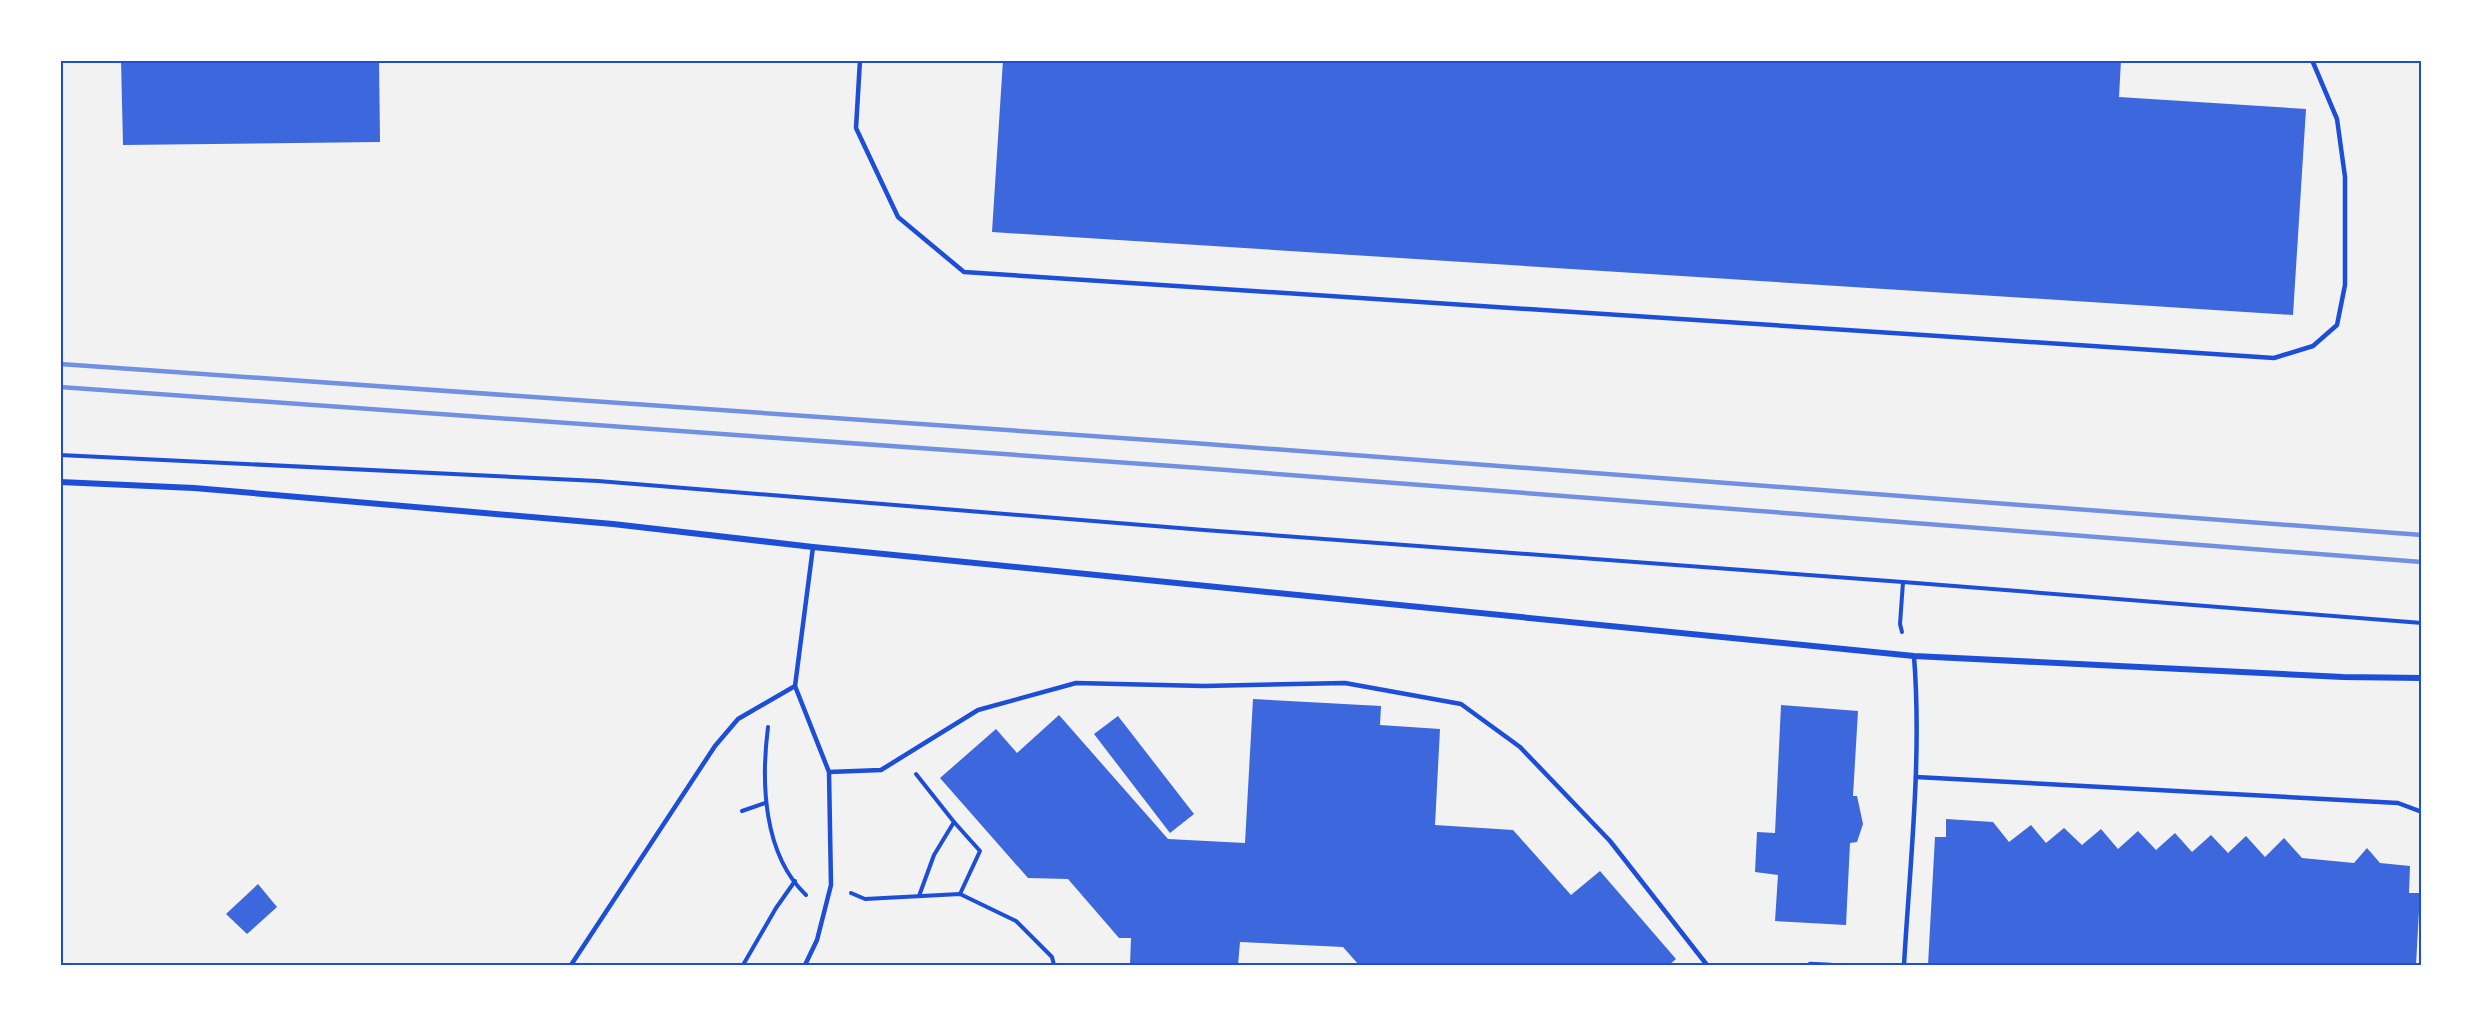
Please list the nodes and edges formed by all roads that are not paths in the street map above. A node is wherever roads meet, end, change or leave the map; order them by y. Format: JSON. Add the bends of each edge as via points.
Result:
{"nodes":[{"id":1,"x":860,"y":60,"type":"edge"},
{"id":2,"x":2312,"y":60,"type":"edge"},
{"id":3,"x":60,"y":482,"type":"edge"},
{"id":4,"x":813,"y":547,"type":"junction"},
{"id":5,"x":1914,"y":656,"type":"junction"},
{"id":6,"x":2422,"y":678,"type":"edge"},
{"id":7,"x":795,"y":686,"type":"junction"},
{"id":8,"x":830,"y":772,"type":"junction"},
{"id":9,"x":1916,"y":777,"type":"junction"},
{"id":10,"x":2422,"y":812,"type":"edge"},
{"id":11,"x":1810,"y":964,"type":"edge"},
{"id":12,"x":572,"y":965,"type":"edge"},
{"id":13,"x":806,"y":965,"type":"edge"},
{"id":14,"x":1707,"y":965,"type":"edge"},
{"id":15,"x":1831,"y":965,"type":"edge"},
{"id":16,"x":1904,"y":965,"type":"edge"}],
"edges":[{"from":1,"to":2,"type":"lane","via":[[856,128],[898,217],[964,272],[2274,358],[2313,346],[2337,325],[2345,285],[2345,177],[2337,119]]},
{"from":3,"to":4,"type":"street","via":[[194,488],[614,524]]},
{"from":4,"to":5,"type":"street"},
{"from":4,"to":7,"type":"lane"},
{"from":5,"to":6,"type":"street"},
{"from":5,"to":9,"type":"lane","via":[[1918,704]]},
{"from":7,"to":8,"type":"lane"},
{"from":7,"to":12,"type":"lane","via":[[738,719],[715,746]]},
{"from":8,"to":13,"type":"lane","via":[[831,885],[818,940]]},
{"from":8,"to":14,"type":"lane","via":[[881,770],[978,711],[1076,683],[1345,683],[1461,704],[1520,747],[1610,841]]},
{"from":9,"to":10,"type":"lane","via":[[2398,803]]},
{"from":9,"to":16,"type":"lane"},
{"from":11,"to":15,"type":"lane"}]}
